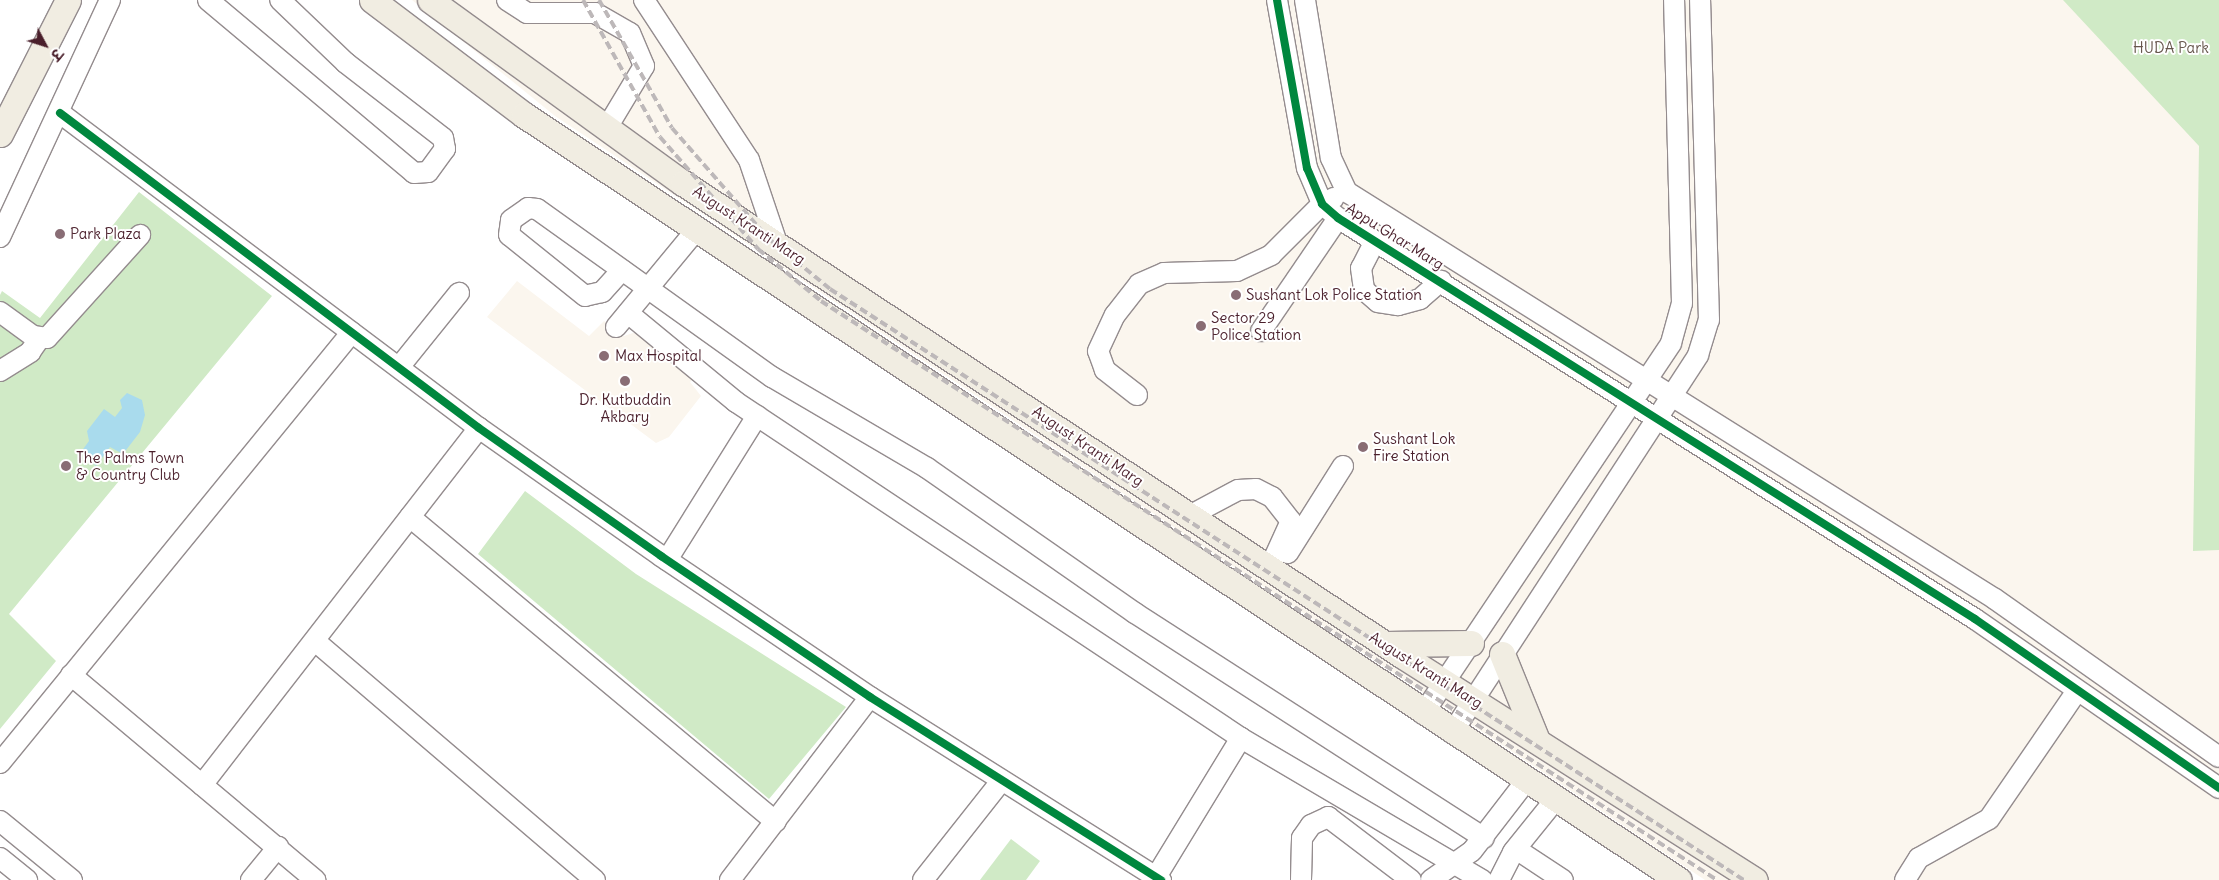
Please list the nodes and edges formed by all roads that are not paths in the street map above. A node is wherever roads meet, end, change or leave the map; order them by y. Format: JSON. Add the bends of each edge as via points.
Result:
{"nodes":[{"id":1,"x":110,"y":0,"type":"edge"},
{"id":2,"x":208,"y":0,"type":"edge"},
{"id":3,"x":280,"y":0,"type":"edge"},
{"id":4,"x":372,"y":0,"type":"edge"},
{"id":5,"x":507,"y":0,"type":"edge"},
{"id":6,"x":644,"y":0,"type":"edge"},
{"id":7,"x":1277,"y":0,"type":"edge"},
{"id":8,"x":1305,"y":0,"type":"edge"},
{"id":9,"x":1674,"y":0,"type":"edge"},
{"id":10,"x":1700,"y":0,"type":"edge"},
{"id":11,"x":65,"y":2,"type":"edge"},
{"id":12,"x":440,"y":4,"type":"edge"},
{"id":13,"x":532,"y":6,"type":"edge"},
{"id":14,"x":0,"y":100,"type":"edge"},
{"id":15,"x":60,"y":113,"type":"junction"},
{"id":16,"x":608,"y":126,"type":"junction"},
{"id":17,"x":0,"y":134,"type":"edge"},
{"id":18,"x":1347,"y":192,"type":"junction"},
{"id":19,"x":1322,"y":204,"type":"junction"},
{"id":20,"x":1338,"y":218,"type":"junction"},
{"id":21,"x":697,"y":229,"type":"junction"},
{"id":22,"x":140,"y":234,"type":"dead end"},
{"id":23,"x":0,"y":237,"type":"edge"},
{"id":24,"x":1375,"y":241,"type":"junction"},
{"id":25,"x":777,"y":243,"type":"junction"},
{"id":26,"x":622,"y":270,"type":"junction"},
{"id":27,"x":1440,"y":281,"type":"junction"},
{"id":28,"x":649,"y":289,"type":"junction"},
{"id":29,"x":460,"y":293,"type":"dead end"},
{"id":30,"x":0,"y":312,"type":"edge"},
{"id":31,"x":1261,"y":331,"type":"dead end"},
{"id":32,"x":352,"y":332,"type":"junction"},
{"id":33,"x":40,"y":339,"type":"junction"},
{"id":34,"x":400,"y":366,"type":"junction"},
{"id":35,"x":0,"y":371,"type":"edge"},
{"id":36,"x":1647,"y":378,"type":"junction"},
{"id":37,"x":1672,"y":394,"type":"junction"},
{"id":38,"x":1137,"y":395,"type":"dead end"},
{"id":39,"x":1632,"y":402,"type":"junction"},
{"id":40,"x":758,"y":416,"type":"junction"},
{"id":41,"x":1656,"y":418,"type":"junction"},
{"id":42,"x":479,"y":428,"type":"junction"},
{"id":43,"x":1343,"y":466,"type":"dead end"},
{"id":44,"x":1191,"y":515,"type":"junction"},
{"id":45,"x":410,"y":518,"type":"junction"},
{"id":46,"x":667,"y":560,"type":"junction"},
{"id":47,"x":1273,"y":569,"type":"junction"},
{"id":48,"x":315,"y":641,"type":"junction"},
{"id":49,"x":1471,"y":643,"type":"junction"},
{"id":50,"x":1384,"y":644,"type":"junction"},
{"id":51,"x":1502,"y":654,"type":"junction"},
{"id":52,"x":71,"y":675,"type":"junction"},
{"id":53,"x":1445,"y":682,"type":"junction"},
{"id":54,"x":2077,"y":691,"type":"junction"},
{"id":55,"x":870,"y":697,"type":"junction"},
{"id":56,"x":1473,"y":699,"type":"junction"},
{"id":57,"x":1423,"y":714,"type":"junction"},
{"id":58,"x":1452,"y":733,"type":"junction"},
{"id":59,"x":1241,"y":738,"type":"junction"},
{"id":60,"x":1537,"y":740,"type":"junction"},
{"id":61,"x":2219,"y":757,"type":"edge"},
{"id":62,"x":0,"y":763,"type":"edge"},
{"id":63,"x":1002,"y":780,"type":"junction"},
{"id":64,"x":1526,"y":781,"type":"junction"},
{"id":65,"x":202,"y":785,"type":"junction"},
{"id":66,"x":2219,"y":788,"type":"edge"},
{"id":67,"x":1555,"y":800,"type":"junction"},
{"id":68,"x":0,"y":821,"type":"edge"},
{"id":69,"x":776,"y":822,"type":"junction"},
{"id":70,"x":1484,"y":838,"type":"junction"},
{"id":71,"x":278,"y":848,"type":"junction"},
{"id":72,"x":1516,"y":849,"type":"junction"},
{"id":73,"x":1455,"y":863,"type":"junction"},
{"id":74,"x":2,"y":865,"type":"edge"},
{"id":75,"x":1159,"y":878,"type":"edge"},
{"id":76,"x":27,"y":880,"type":"edge"},
{"id":77,"x":72,"y":880,"type":"edge"},
{"id":78,"x":251,"y":880,"type":"edge"},
{"id":79,"x":315,"y":880,"type":"edge"},
{"id":80,"x":595,"y":880,"type":"edge"},
{"id":81,"x":730,"y":880,"type":"edge"},
{"id":82,"x":922,"y":880,"type":"edge"},
{"id":83,"x":1301,"y":880,"type":"edge"},
{"id":84,"x":1411,"y":880,"type":"edge"},
{"id":85,"x":1431,"y":880,"type":"edge"},
{"id":86,"x":1482,"y":880,"type":"edge"},
{"id":87,"x":1499,"y":880,"type":"edge"},
{"id":88,"x":1563,"y":880,"type":"edge"},
{"id":89,"x":1680,"y":880,"type":"edge"},
{"id":90,"x":1755,"y":880,"type":"edge"},
{"id":91,"x":1905,"y":880,"type":"edge"}],
"edges":[{"from":1,"to":15,"type":"street"},
{"from":2,"to":3,"type":"street","via":[[414,173],[428,172],[445,148],[443,138],[346,63]]},
{"from":4,"to":21,"type":"main road","name":"August Kranti Marg","via":[[524,116]]},
{"from":5,"to":13,"type":"street"},
{"from":6,"to":25,"type":"street","via":[[749,160]]},
{"from":7,"to":19,"type":"street","name":"Appu Ghar Marg","via":[[1307,168]]},
{"from":8,"to":18,"type":"street","name":"Appu Ghar Marg","via":[[1331,158]]},
{"from":9,"to":36,"type":"street","via":[[1682,303],[1671,343]]},
{"from":10,"to":37,"type":"street","via":[[1709,320],[1698,355]]},
{"from":11,"to":14,"type":"main road"},
{"from":11,"to":17,"type":"main road"},
{"from":12,"to":16,"type":"main road","name":"August Kranti Marg"},
{"from":13,"to":16,"type":"street","via":[[595,12],[630,33],[644,66]]},
{"from":15,"to":23,"type":"street"},
{"from":15,"to":32,"type":"street"},
{"from":16,"to":25,"type":"main road","name":"August Kranti Marg","via":[[683,183]]},
{"from":18,"to":19,"type":"street"},
{"from":18,"to":36,"type":"street","name":"Appu Ghar Marg"},
{"from":19,"to":20,"type":"street","name":"Appu Ghar Marg"},
{"from":19,"to":38,"type":"street","via":[[1286,244],[1237,270],[1164,273],[1138,284],[1115,315],[1098,351],[1105,370]]},
{"from":20,"to":24,"type":"street","name":"Appu Ghar Marg"},
{"from":20,"to":31,"type":"street"},
{"from":21,"to":28,"type":"street"},
{"from":21,"to":57,"type":"main road","name":"August Kranti Marg"},
{"from":22,"to":33,"type":"street","via":[[55,333]]},
{"from":24,"to":27,"type":"street","name":"Appu Ghar Marg"},
{"from":24,"to":27,"type":"street","via":[[1361,268],[1364,290],[1378,302],[1398,305],[1420,299]]},
{"from":25,"to":44,"type":"main road","name":"August Kranti Marg"},
{"from":26,"to":26,"type":"street","via":[[538,209],[528,208],[511,220],[509,235],[585,296],[602,292]]},
{"from":26,"to":28,"type":"street"},
{"from":27,"to":39,"type":"street","name":"Appu Ghar Marg"},
{"from":28,"to":40,"type":"street","via":[[622,320]]},
{"from":28,"to":70,"type":"street","via":[[772,377],[927,468],[1135,613]]},
{"from":29,"to":34,"type":"street"},
{"from":30,"to":33,"type":"street"},
{"from":32,"to":34,"type":"street"},
{"from":32,"to":52,"type":"street"},
{"from":33,"to":35,"type":"street","via":[[30,352]]},
{"from":34,"to":42,"type":"street"},
{"from":36,"to":37,"type":"street","name":"Appu Ghar Marg"},
{"from":36,"to":39,"type":"street"},
{"from":37,"to":41,"type":"street"},
{"from":37,"to":61,"type":"street","name":"Appu Ghar Marg","via":[[1995,599]]},
{"from":39,"to":41,"type":"street","name":"Appu Ghar Marg"},
{"from":39,"to":49,"type":"street"},
{"from":40,"to":46,"type":"street"},
{"from":40,"to":59,"type":"street"},
{"from":41,"to":51,"type":"street"},
{"from":41,"to":54,"type":"street","name":"Appu Ghar Marg","via":[[1975,619]]},
{"from":42,"to":45,"type":"street"},
{"from":42,"to":46,"type":"street"},
{"from":43,"to":47,"type":"street"},
{"from":44,"to":47,"type":"main road","name":"August Kranti Marg"},
{"from":44,"to":47,"type":"street","via":[[1238,490],[1256,490],[1272,497],[1291,520]]},
{"from":45,"to":48,"type":"street"},
{"from":45,"to":69,"type":"street"},
{"from":46,"to":55,"type":"street"},
{"from":47,"to":50,"type":"main road","name":"August Kranti Marg"},
{"from":48,"to":65,"type":"street"},
{"from":48,"to":80,"type":"street"},
{"from":49,"to":50,"type":"main road"},
{"from":49,"to":53,"type":"street"},
{"from":50,"to":53,"type":"main road","name":"August Kranti Marg"},
{"from":51,"to":56,"type":"street"},
{"from":51,"to":60,"type":"main road"},
{"from":52,"to":62,"type":"street"},
{"from":52,"to":65,"type":"street"},
{"from":53,"to":56,"type":"main road","name":"August Kranti Marg"},
{"from":53,"to":57,"type":"street"},
{"from":54,"to":66,"type":"street","name":"Appu Ghar Marg"},
{"from":54,"to":91,"type":"street","via":[[1989,819],[1919,858]]},
{"from":55,"to":63,"type":"street"},
{"from":55,"to":69,"type":"street"},
{"from":56,"to":58,"type":"street"},
{"from":56,"to":60,"type":"main road","name":"August Kranti Marg"},
{"from":57,"to":58,"type":"main road","name":"August Kranti Marg"},
{"from":58,"to":64,"type":"main road","name":"August Kranti Marg"},
{"from":59,"to":73,"type":"street"},
{"from":59,"to":75,"type":"street"},
{"from":60,"to":90,"type":"main road","name":"August Kranti Marg"},
{"from":63,"to":75,"type":"street"},
{"from":63,"to":82,"type":"street"},
{"from":64,"to":67,"type":"main road","name":"August Kranti Marg"},
{"from":64,"to":70,"type":"street"},
{"from":65,"to":71,"type":"street"},
{"from":67,"to":72,"type":"street"},
{"from":67,"to":89,"type":"main road","name":"August Kranti Marg"},
{"from":68,"to":77,"type":"street"},
{"from":69,"to":81,"type":"street"},
{"from":70,"to":73,"type":"street"},
{"from":71,"to":78,"type":"street"},
{"from":71,"to":79,"type":"street"},
{"from":72,"to":87,"type":"street"},
{"from":72,"to":88,"type":"street"},
{"from":73,"to":85,"type":"street"},
{"from":73,"to":86,"type":"street"},
{"from":74,"to":76,"type":"street"},
{"from":83,"to":84,"type":"street","via":[[1302,838],[1311,825],[1328,817]]}]}
